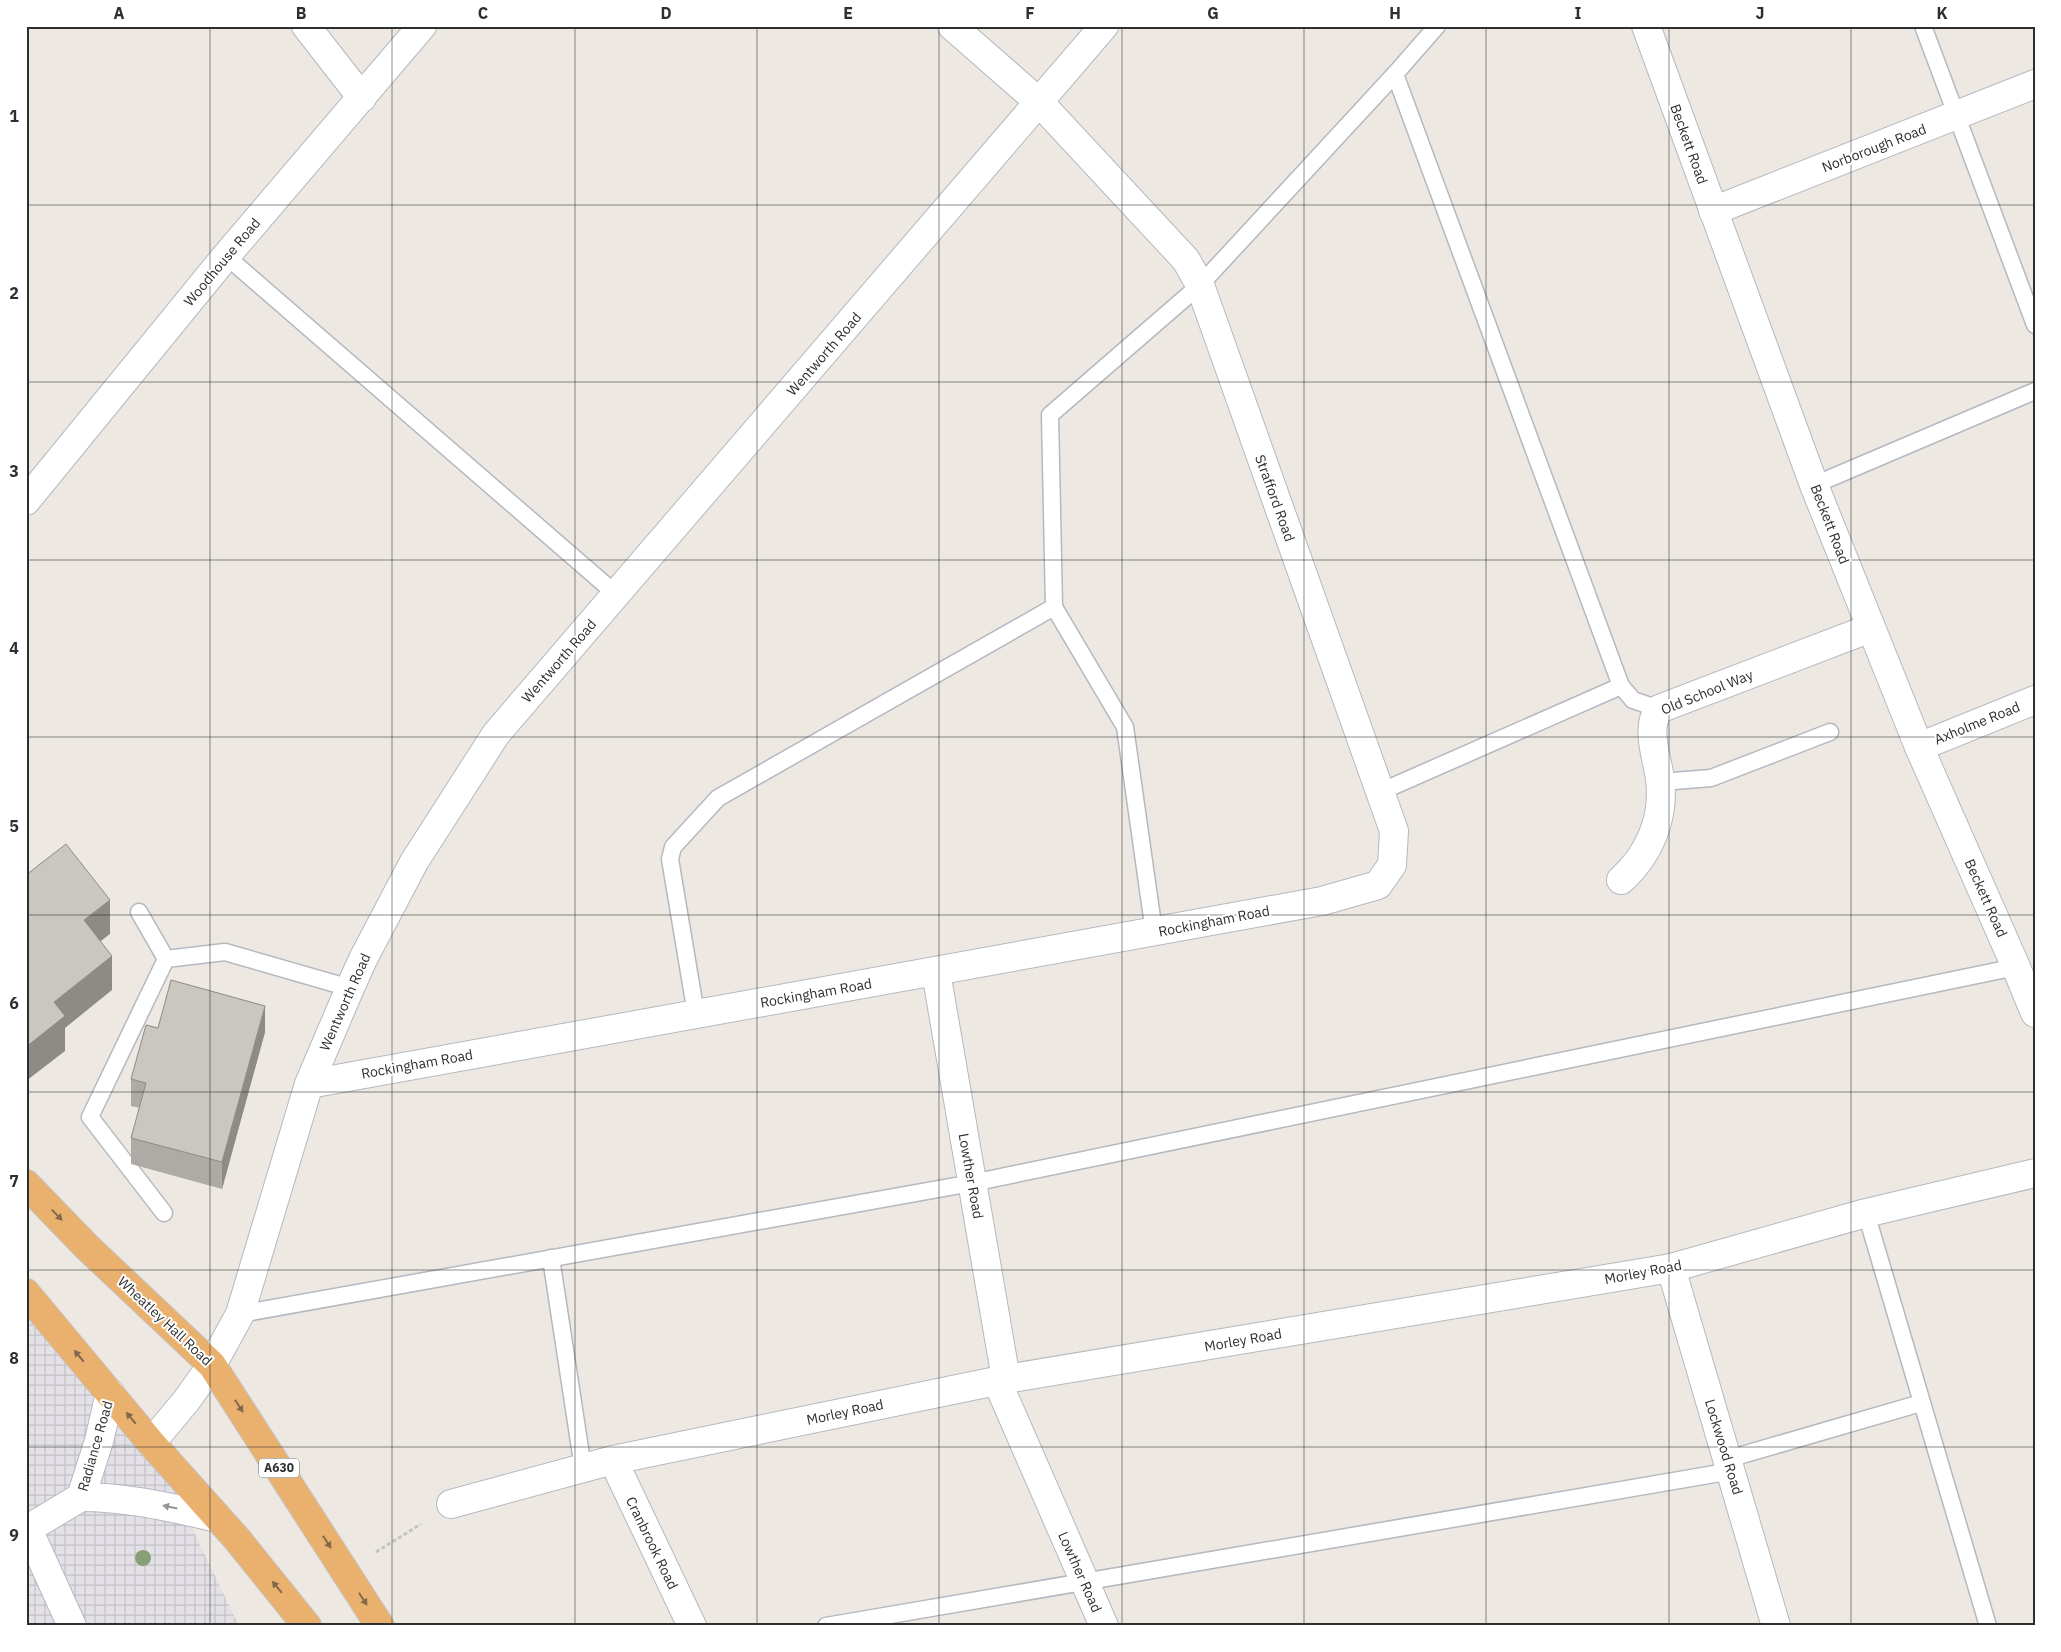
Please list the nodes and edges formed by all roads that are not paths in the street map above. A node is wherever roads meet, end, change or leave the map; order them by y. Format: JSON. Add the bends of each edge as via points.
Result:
{"nodes":[{"id":1,"x":306,"y":26,"type":"edge"},
{"id":2,"x":422,"y":26,"type":"edge"},
{"id":3,"x":952,"y":26,"type":"edge"},
{"id":4,"x":1104,"y":26,"type":"edge"},
{"id":5,"x":1437,"y":26,"type":"edge"},
{"id":6,"x":1646,"y":26,"type":"edge"},
{"id":7,"x":1922,"y":26,"type":"edge"},
{"id":8,"x":1395,"y":74,"type":"junction"},
{"id":9,"x":2035,"y":84,"type":"edge"},
{"id":10,"x":362,"y":98,"type":"junction"},
{"id":11,"x":1040,"y":102,"type":"junction"},
{"id":12,"x":1955,"y":116,"type":"junction"},
{"id":13,"x":1713,"y":211,"type":"junction"},
{"id":14,"x":226,"y":256,"type":"junction"},
{"id":15,"x":1200,"y":285,"type":"junction"},
{"id":16,"x":2035,"y":325,"type":"edge"},
{"id":17,"x":2035,"y":391,"type":"edge"},
{"id":18,"x":1814,"y":484,"type":"junction"},
{"id":19,"x":28,"y":496,"type":"edge"},
{"id":20,"x":617,"y":595,"type":"junction"},
{"id":21,"x":1054,"y":607,"type":"junction"},
{"id":22,"x":1871,"y":628,"type":"junction"},
{"id":23,"x":1621,"y":686,"type":"junction"},
{"id":24,"x":2035,"y":700,"type":"edge"},
{"id":25,"x":1659,"y":709,"type":"junction"},
{"id":26,"x":1830,"y":732,"type":"dead end"},
{"id":27,"x":1919,"y":747,"type":"junction"},
{"id":28,"x":1661,"y":782,"type":"junction"},
{"id":29,"x":1380,"y":792,"type":"junction"},
{"id":30,"x":1621,"y":880,"type":"dead end"},
{"id":31,"x":1322,"y":901,"type":"joint"},
{"id":32,"x":138,"y":912,"type":"dead end"},
{"id":33,"x":1154,"y":932,"type":"junction"},
{"id":34,"x":166,"y":959,"type":"junction"},
{"id":35,"x":2016,"y":967,"type":"junction"},
{"id":36,"x":936,"y":972,"type":"junction"},
{"id":37,"x":350,"y":988,"type":"junction"},
{"id":38,"x":2034,"y":1010,"type":"edge"},
{"id":39,"x":696,"y":1014,"type":"junction"},
{"id":40,"x":309,"y":1084,"type":"junction"},
{"id":41,"x":2035,"y":1173,"type":"edge"},
{"id":42,"x":972,"y":1182,"type":"junction"},
{"id":43,"x":26,"y":1184,"type":"edge"},
{"id":44,"x":164,"y":1213,"type":"dead end"},
{"id":45,"x":1866,"y":1213,"type":"junction"},
{"id":46,"x":551,"y":1258,"type":"junction"},
{"id":47,"x":1671,"y":1268,"type":"junction"},
{"id":48,"x":26,"y":1293,"type":"edge"},
{"id":49,"x":240,"y":1314,"type":"junction"},
{"id":50,"x":212,"y":1365,"type":"junction"},
{"id":51,"x":1001,"y":1380,"type":"junction"},
{"id":52,"x":110,"y":1393,"type":"junction"},
{"id":53,"x":1921,"y":1403,"type":"junction"},
{"id":54,"x":151,"y":1444,"type":"junction"},
{"id":55,"x":613,"y":1460,"type":"junction"},
{"id":56,"x":1730,"y":1465,"type":"junction"},
{"id":57,"x":583,"y":1468,"type":"junction"},
{"id":58,"x":81,"y":1497,"type":"junction"},
{"id":59,"x":451,"y":1504,"type":"road end"},
{"id":60,"x":218,"y":1518,"type":"junction"},
{"id":61,"x":27,"y":1530,"type":"edge"},
{"id":62,"x":1083,"y":1582,"type":"junction"},
{"id":63,"x":898,"y":1620,"type":"edge"},
{"id":64,"x":72,"y":1626,"type":"edge"},
{"id":65,"x":307,"y":1626,"type":"edge"},
{"id":66,"x":380,"y":1626,"type":"edge"},
{"id":67,"x":692,"y":1626,"type":"edge"},
{"id":68,"x":826,"y":1626,"type":"edge"},
{"id":69,"x":1104,"y":1626,"type":"edge"},
{"id":70,"x":1776,"y":1626,"type":"edge"},
{"id":71,"x":1988,"y":1626,"type":"edge"}],
"edges":[{"from":1,"to":10,"type":"street"},
{"from":2,"to":10,"type":"street","name":"Woodhouse Road"},
{"from":3,"to":11,"type":"street","name":"Strafford Road"},
{"from":4,"to":11,"type":"street","name":"Wentworth Road"},
{"from":5,"to":8,"type":"lane"},
{"from":6,"to":13,"type":"street","name":"Beckett Road"},
{"from":7,"to":12,"type":"lane"},
{"from":8,"to":15,"type":"lane"},
{"from":8,"to":23,"type":"lane"},
{"from":9,"to":12,"type":"street","name":"Norborough Road"},
{"from":10,"to":14,"type":"street","name":"Woodhouse Road"},
{"from":11,"to":15,"type":"street","name":"Strafford Road","via":[[1186,260]]},
{"from":11,"to":20,"type":"street","name":"Wentworth Road"},
{"from":12,"to":13,"type":"street","name":"Norborough Road"},
{"from":12,"to":16,"type":"lane"},
{"from":13,"to":18,"type":"street","name":"Beckett Road"},
{"from":14,"to":19,"type":"street","name":"Woodhouse Road"},
{"from":14,"to":20,"type":"lane"},
{"from":15,"to":21,"type":"lane","via":[[1050,415]]},
{"from":15,"to":29,"type":"street","name":"Strafford Road"},
{"from":17,"to":18,"type":"lane"},
{"from":18,"to":22,"type":"street","name":"Beckett Road"},
{"from":20,"to":37,"type":"street","name":"Wentworth Road","via":[[496,734],[414,862]]},
{"from":21,"to":33,"type":"lane","via":[[1125,727]]},
{"from":21,"to":39,"type":"lane","via":[[718,798],[673,847],[670,859]]},
{"from":22,"to":25,"type":"street","name":"Old School Way"},
{"from":22,"to":27,"type":"street","name":"Beckett Road"},
{"from":23,"to":25,"type":"lane","via":[[1632,700]]},
{"from":23,"to":29,"type":"lane"},
{"from":24,"to":27,"type":"street","name":"Axholme Road"},
{"from":25,"to":28,"type":"street","name":"Old School Way","via":[[1653,717],[1652,728]]},
{"from":26,"to":28,"type":"lane","via":[[1711,778]]},
{"from":27,"to":35,"type":"street","name":"Beckett Road"},
{"from":28,"to":30,"type":"street","name":"Old School Way","via":[[1660,808],[1653,838],[1635,867]]},
{"from":29,"to":31,"type":"street","name":"Strafford Road","via":[[1394,832],[1392,865],[1378,885]]},
{"from":31,"to":33,"type":"street","name":"Rockingham Road"},
{"from":32,"to":34,"type":"lane"},
{"from":33,"to":36,"type":"street","name":"Rockingham Road"},
{"from":34,"to":37,"type":"lane","via":[[225,952]]},
{"from":34,"to":44,"type":"lane","via":[[90,1117]]},
{"from":35,"to":38,"type":"street","name":"Beckett Road"},
{"from":35,"to":42,"type":"lane"},
{"from":36,"to":39,"type":"street","name":"Rockingham Road"},
{"from":36,"to":42,"type":"street","name":"Lowther Road"},
{"from":37,"to":40,"type":"street","name":"Wentworth Road"},
{"from":39,"to":40,"type":"street","name":"Rockingham Road"},
{"from":40,"to":49,"type":"street","name":"Wentworth Road"},
{"from":41,"to":45,"type":"street","name":"Morley Road"},
{"from":42,"to":46,"type":"lane"},
{"from":42,"to":51,"type":"street","name":"Lowther Road"},
{"from":43,"to":50,"type":"highway","name":"Wheatley Hall Road","number":"A630","one_way":true,"via":[[87,1247]]},
{"from":45,"to":47,"type":"street","name":"Morley Road"},
{"from":45,"to":53,"type":"lane"},
{"from":46,"to":49,"type":"lane"},
{"from":46,"to":57,"type":"lane"},
{"from":47,"to":51,"type":"street","name":"Morley Road"},
{"from":47,"to":56,"type":"street","name":"Lockwood Road"},
{"from":52,"to":48,"type":"highway","one_way":true},
{"from":49,"to":50,"type":"street","name":"Wentworth Road"},
{"from":50,"to":54,"type":"street","name":"Wentworth Road"},
{"from":50,"to":66,"type":"highway","name":"Wheatley Hall Road","number":"A630","one_way":true},
{"from":51,"to":55,"type":"street","name":"Morley Road"},
{"from":51,"to":62,"type":"street","name":"Lowther Road"},
{"from":54,"to":52,"type":"highway","one_way":true},
{"from":52,"to":58,"type":"street","name":"Radiance Road","via":[[99,1442]]},
{"from":53,"to":56,"type":"lane"},
{"from":53,"to":71,"type":"lane"},
{"from":54,"to":60,"type":"highway"},
{"from":55,"to":57,"type":"street","name":"Morley Road"},
{"from":55,"to":67,"type":"street","name":"Cranbrook Road"},
{"from":56,"to":62,"type":"lane"},
{"from":56,"to":70,"type":"street","name":"Lockwood Road"},
{"from":57,"to":59,"type":"street","name":"Morley Road"},
{"from":60,"to":58,"type":"street","one_way":true,"via":[[106,1496]]},
{"from":58,"to":61,"type":"street","name":"Radiance Road"},
{"from":65,"to":60,"type":"highway","one_way":true},
{"from":61,"to":64,"type":"street","name":"Radiance Road"},
{"from":62,"to":63,"type":"lane"},
{"from":62,"to":69,"type":"street","name":"Lowther Road"},
{"from":63,"to":68,"type":"lane"}]}
